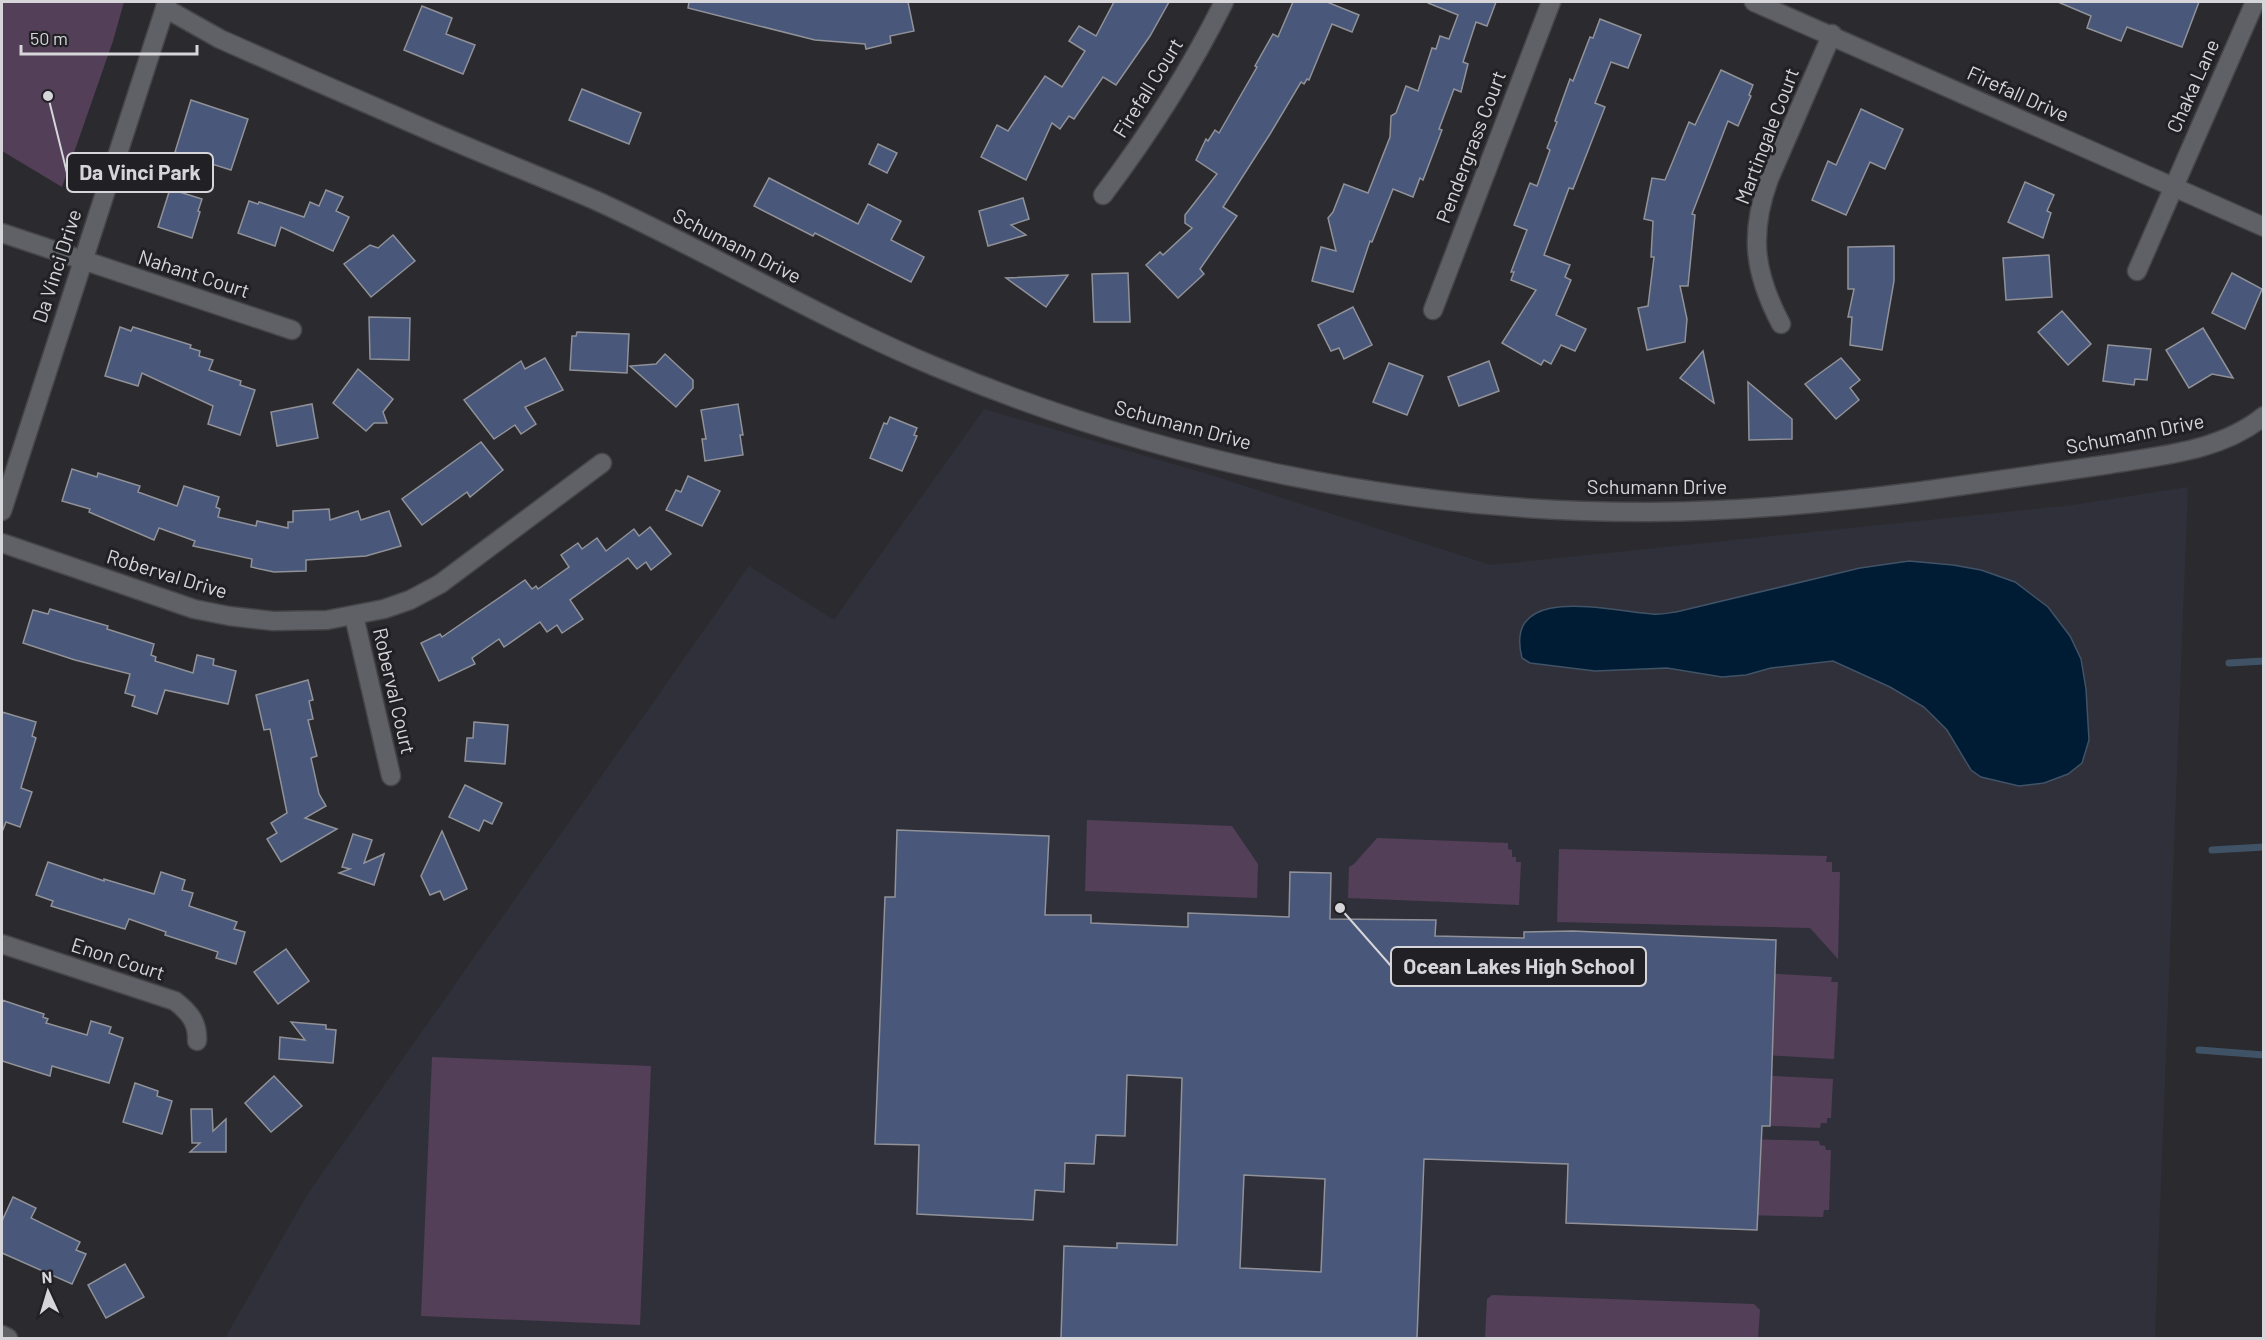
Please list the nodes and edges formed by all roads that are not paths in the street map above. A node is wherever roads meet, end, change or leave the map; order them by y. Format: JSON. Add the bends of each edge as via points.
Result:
{"nodes":[{"id":1,"x":1224,"y":2,"type":"edge"},
{"id":2,"x":1551,"y":2,"type":"edge"},
{"id":3,"x":1754,"y":2,"type":"edge"},
{"id":4,"x":2255,"y":2,"type":"edge"},
{"id":5,"x":166,"y":5,"type":"edge"},
{"id":6,"x":1832,"y":34,"type":"junction"},
{"id":7,"x":2173,"y":188,"type":"junction"},
{"id":8,"x":1104,"y":195,"type":"dead end"},
{"id":9,"x":2264,"y":227,"type":"edge"},
{"id":10,"x":2,"y":233,"type":"edge"},
{"id":11,"x":83,"y":260,"type":"junction"},
{"id":12,"x":2136,"y":271,"type":"dead end"},
{"id":13,"x":1433,"y":310,"type":"dead end"},
{"id":14,"x":1782,"y":324,"type":"dead end"},
{"id":15,"x":292,"y":330,"type":"dead end"},
{"id":16,"x":2264,"y":416,"type":"edge"},
{"id":17,"x":602,"y":464,"type":"dead end"},
{"id":18,"x":2,"y":511,"type":"edge"},
{"id":19,"x":2,"y":543,"type":"edge"},
{"id":20,"x":354,"y":616,"type":"junction"},
{"id":21,"x":391,"y":776,"type":"dead end"},
{"id":22,"x":2,"y":944,"type":"edge"},
{"id":23,"x":197,"y":1041,"type":"dead end"},
{"id":24,"x":2,"y":1335,"type":"edge"},
{"id":25,"x":8,"y":1338,"type":"edge"}],
"edges":[{"from":1,"to":8,"type":"street","name":"Firefall Court","via":[[1176,90]]},
{"from":2,"to":13,"type":"street","name":"Pendergrass Court"},
{"from":3,"to":6,"type":"street","name":"Firefall Drive"},
{"from":4,"to":7,"type":"street","name":"Chaka Lane"},
{"from":5,"to":11,"type":"street","name":"Da Vinci Drive"},
{"from":5,"to":16,"type":"street","name":"Schumann Drive","via":[[220,39],[599,202],[839,323],[934,366],[1091,424],[1212,459],[1322,483],[1450,501],[1566,510],[1735,509],[1949,487],[2161,456],[2207,446]]},
{"from":6,"to":7,"type":"street","name":"Firefall Drive"},
{"from":6,"to":14,"type":"street","name":"Martingale Court","via":[[1761,201],[1757,223],[1760,274]]},
{"from":7,"to":9,"type":"street","name":"Firefall Drive"},
{"from":7,"to":12,"type":"street","name":"Chaka Lane"},
{"from":10,"to":11,"type":"street","name":"Nahant Court"},
{"from":11,"to":15,"type":"street","name":"Nahant Court"},
{"from":11,"to":18,"type":"street","name":"Da Vinci Drive"},
{"from":17,"to":20,"type":"street","name":"Roberval Drive","via":[[440,584],[410,600]]},
{"from":19,"to":20,"type":"street","name":"Roberval Drive","via":[[194,609],[273,621]]},
{"from":20,"to":21,"type":"street","name":"Roberval Court"},
{"from":22,"to":23,"type":"street","name":"Enon Court","via":[[175,1001],[189,1011]]},
{"from":24,"to":25,"type":"street"}]}
